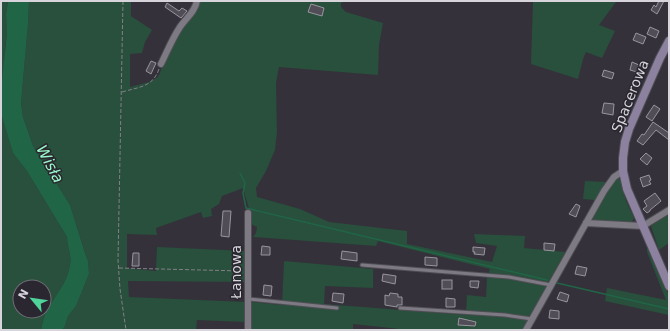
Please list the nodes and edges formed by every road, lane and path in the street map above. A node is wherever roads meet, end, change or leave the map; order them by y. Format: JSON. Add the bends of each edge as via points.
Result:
{"nodes":[{"id":1,"x":124,"y":1,"type":"edge"},
{"id":2,"x":197,"y":1,"type":"edge"},
{"id":3,"x":669,"y":41,"type":"edge"},
{"id":4,"x":161,"y":64,"type":"joint"},
{"id":5,"x":122,"y":92,"type":"junction"},
{"id":6,"x":623,"y":171,"type":"junction"},
{"id":7,"x":669,"y":210,"type":"edge"},
{"id":8,"x":248,"y":213,"type":"dead end"},
{"id":9,"x":586,"y":223,"type":"junction"},
{"id":10,"x":643,"y":226,"type":"junction"},
{"id":11,"x":362,"y":265,"type":"dead end"},
{"id":12,"x":119,"y":268,"type":"junction"},
{"id":13,"x":249,"y":272,"type":"junction"},
{"id":14,"x":552,"y":285,"type":"junction"},
{"id":15,"x":669,"y":286,"type":"edge"},
{"id":16,"x":248,"y":300,"type":"junction"},
{"id":17,"x":337,"y":308,"type":"dead end"},
{"id":18,"x":400,"y":308,"type":"dead end"},
{"id":19,"x":532,"y":319,"type":"junction"},
{"id":20,"x":126,"y":330,"type":"edge"},
{"id":21,"x":248,"y":330,"type":"edge"},
{"id":22,"x":526,"y":330,"type":"edge"}],
"edges":[{"from":1,"to":5,"type":"path"},
{"from":2,"to":4,"type":"street"},
{"from":3,"to":6,"type":"street","name":"Spacerowa","via":[[629,129],[624,149]]},
{"from":4,"to":5,"type":"path","via":[[152,82]]},
{"from":5,"to":12,"type":"path"},
{"from":6,"to":9,"type":"street","via":[[611,182]]},
{"from":6,"to":10,"type":"street","name":"Spacerowa","via":[[627,188]]},
{"from":7,"to":10,"type":"street"},
{"from":8,"to":13,"type":"street","name":"Łanowa"},
{"from":9,"to":10,"type":"street"},
{"from":9,"to":14,"type":"street"},
{"from":10,"to":15,"type":"street","name":"Spacerowa"},
{"from":11,"to":14,"type":"lane","via":[[509,277]]},
{"from":12,"to":13,"type":"path"},
{"from":12,"to":20,"type":"path"},
{"from":13,"to":16,"type":"street","name":"Łanowa"},
{"from":14,"to":19,"type":"street"},
{"from":16,"to":17,"type":"lane"},
{"from":16,"to":21,"type":"street","name":"Łanowa"},
{"from":18,"to":19,"type":"lane"},
{"from":19,"to":22,"type":"street"}]}
